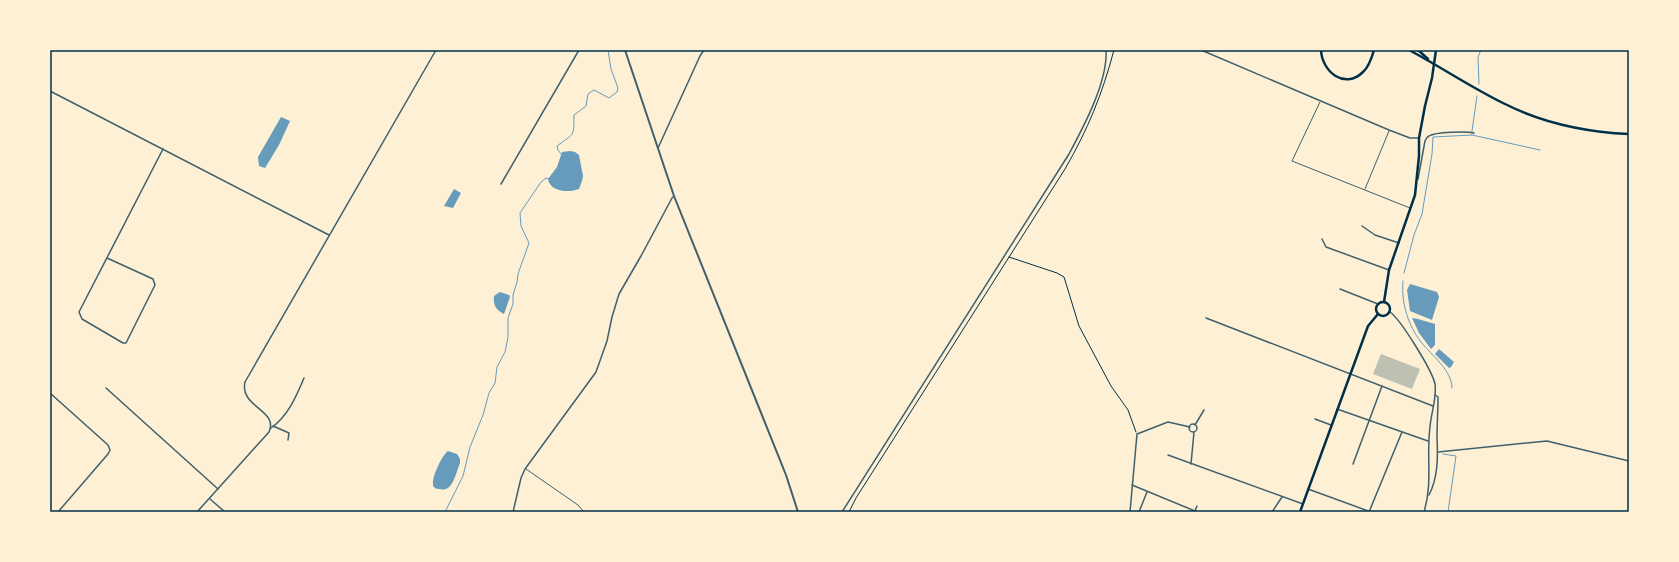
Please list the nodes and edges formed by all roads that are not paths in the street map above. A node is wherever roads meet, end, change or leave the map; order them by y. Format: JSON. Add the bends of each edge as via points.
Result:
{"nodes":[{"id":1,"x":436,"y":50,"type":"edge"},
{"id":2,"x":579,"y":50,"type":"edge"},
{"id":3,"x":625,"y":50,"type":"edge"},
{"id":4,"x":704,"y":50,"type":"edge"},
{"id":5,"x":1106,"y":50,"type":"edge"},
{"id":6,"x":1201,"y":50,"type":"edge"},
{"id":7,"x":1321,"y":50,"type":"edge"},
{"id":8,"x":1374,"y":50,"type":"edge"},
{"id":9,"x":1409,"y":50,"type":"edge"},
{"id":10,"x":1418,"y":50,"type":"edge"},
{"id":11,"x":1436,"y":50,"type":"edge"},
{"id":12,"x":1431,"y":62,"type":"junction"},
{"id":13,"x":50,"y":91,"type":"edge"},
{"id":14,"x":1320,"y":102,"type":"junction"},
{"id":15,"x":1389,"y":130,"type":"junction"},
{"id":16,"x":1474,"y":133,"type":"dead end"},
{"id":17,"x":1629,"y":134,"type":"edge"},
{"id":18,"x":1419,"y":138,"type":"junction"},
{"id":19,"x":658,"y":148,"type":"junction"},
{"id":20,"x":163,"y":149,"type":"junction"},
{"id":21,"x":501,"y":184,"type":"dead end"},
{"id":22,"x":1416,"y":184,"type":"junction"},
{"id":23,"x":1365,"y":190,"type":"junction"},
{"id":24,"x":674,"y":196,"type":"junction"},
{"id":25,"x":1411,"y":208,"type":"junction"},
{"id":26,"x":1362,"y":226,"type":"dead end"},
{"id":27,"x":330,"y":235,"type":"junction"},
{"id":28,"x":1322,"y":239,"type":"dead end"},
{"id":29,"x":1399,"y":243,"type":"junction"},
{"id":30,"x":107,"y":258,"type":"junction"},
{"id":31,"x":1389,"y":270,"type":"junction"},
{"id":32,"x":1340,"y":289,"type":"dead end"},
{"id":33,"x":1384,"y":302,"type":"junction"},
{"id":34,"x":1378,"y":304,"type":"junction"},
{"id":35,"x":1390,"y":312,"type":"junction"},
{"id":36,"x":1378,"y":314,"type":"junction"},
{"id":37,"x":1206,"y":318,"type":"dead end"},
{"id":38,"x":1350,"y":374,"type":"junction"},
{"id":39,"x":304,"y":378,"type":"dead end"},
{"id":40,"x":1382,"y":386,"type":"junction"},
{"id":41,"x":106,"y":388,"type":"dead end"},
{"id":42,"x":50,"y":393,"type":"edge"},
{"id":43,"x":1435,"y":395,"type":"junction"},
{"id":44,"x":1433,"y":406,"type":"junction"},
{"id":45,"x":1337,"y":409,"type":"junction"},
{"id":46,"x":1204,"y":410,"type":"dead end"},
{"id":47,"x":1315,"y":419,"type":"dead end"},
{"id":48,"x":1370,"y":420,"type":"junction"},
{"id":49,"x":1196,"y":425,"type":"junction"},
{"id":50,"x":1331,"y":425,"type":"junction"},
{"id":51,"x":273,"y":426,"type":"junction"},
{"id":52,"x":1190,"y":427,"type":"junction"},
{"id":53,"x":271,"y":428,"type":"junction"},
{"id":54,"x":1194,"y":432,"type":"junction"},
{"id":55,"x":1402,"y":432,"type":"junction"},
{"id":56,"x":288,"y":440,"type":"dead end"},
{"id":57,"x":1428,"y":441,"type":"junction"},
{"id":58,"x":1438,"y":452,"type":"junction"},
{"id":59,"x":1168,"y":455,"type":"dead end"},
{"id":60,"x":1629,"y":461,"type":"edge"},
{"id":61,"x":1191,"y":464,"type":"junction"},
{"id":62,"x":1353,"y":464,"type":"dead end"},
{"id":63,"x":525,"y":469,"type":"junction"},
{"id":64,"x":1132,"y":485,"type":"junction"},
{"id":65,"x":218,"y":489,"type":"junction"},
{"id":66,"x":1308,"y":489,"type":"junction"},
{"id":67,"x":1147,"y":492,"type":"junction"},
{"id":68,"x":1282,"y":496,"type":"junction"},
{"id":69,"x":1429,"y":497,"type":"junction"},
{"id":70,"x":210,"y":498,"type":"junction"},
{"id":71,"x":1303,"y":504,"type":"junction"},
{"id":72,"x":1197,"y":506,"type":"dead end"},
{"id":73,"x":58,"y":512,"type":"edge"},
{"id":74,"x":197,"y":512,"type":"edge"},
{"id":75,"x":225,"y":512,"type":"edge"},
{"id":76,"x":513,"y":512,"type":"edge"},
{"id":77,"x":584,"y":512,"type":"edge"},
{"id":78,"x":798,"y":512,"type":"edge"},
{"id":79,"x":842,"y":512,"type":"edge"},
{"id":80,"x":1130,"y":512,"type":"edge"},
{"id":81,"x":1139,"y":512,"type":"edge"},
{"id":82,"x":1272,"y":512,"type":"edge"},
{"id":83,"x":1300,"y":512,"type":"edge"},
{"id":84,"x":1369,"y":512,"type":"edge"},
{"id":85,"x":1424,"y":512,"type":"edge"}],
"edges":[{"from":1,"to":27,"type":"street"},
{"from":2,"to":21,"type":"street"},
{"from":3,"to":19,"type":"street"},
{"from":4,"to":19,"type":"street"},
{"from":5,"to":79,"type":"street","via":[[1103,76],[1078,137],[1062,167]]},
{"from":6,"to":14,"type":"street"},
{"from":7,"to":8,"type":"main road","via":[[1321,60],[1328,71],[1341,78],[1350,79],[1364,72]]},
{"from":9,"to":12,"type":"main road"},
{"from":10,"to":12,"type":"main road"},
{"from":11,"to":18,"type":"main road"},
{"from":12,"to":17,"type":"main road","via":[[1505,105],[1533,116],[1579,129]]},
{"from":13,"to":20,"type":"street"},
{"from":14,"to":15,"type":"street"},
{"from":14,"to":23,"type":"lane","via":[[1292,161]]},
{"from":15,"to":18,"type":"street","via":[[1410,138]]},
{"from":15,"to":23,"type":"lane"},
{"from":16,"to":22,"type":"street","via":[[1428,136]]},
{"from":18,"to":22,"type":"main road"},
{"from":19,"to":24,"type":"street"},
{"from":20,"to":27,"type":"street"},
{"from":20,"to":30,"type":"street"},
{"from":22,"to":25,"type":"main road"},
{"from":23,"to":25,"type":"lane"},
{"from":24,"to":63,"type":"street","via":[[619,294],[596,372]]},
{"from":24,"to":78,"type":"street","via":[[786,475]]},
{"from":25,"to":29,"type":"main road"},
{"from":26,"to":29,"type":"street","via":[[1375,235]]},
{"from":27,"to":53,"type":"street","via":[[245,382],[247,398],[267,416]]},
{"from":28,"to":31,"type":"street","via":[[1326,246]]},
{"from":29,"to":31,"type":"main road"},
{"from":30,"to":30,"type":"street","via":[[80,316],[123,343],[128,341],[155,282]]},
{"from":31,"to":33,"type":"main road"},
{"from":32,"to":34,"type":"street"},
{"from":33,"to":34,"type":"main road"},
{"from":33,"to":35,"type":"main road","via":[[1390,305]]},
{"from":34,"to":36,"type":"main road"},
{"from":35,"to":36,"type":"main road","via":[[1384,316]]},
{"from":35,"to":43,"type":"street","via":[[1396,316],[1430,371]]},
{"from":36,"to":38,"type":"main road","via":[[1368,326]]},
{"from":37,"to":38,"type":"street"},
{"from":38,"to":40,"type":"street"},
{"from":38,"to":45,"type":"main road"},
{"from":39,"to":51,"type":"street","via":[[296,399],[280,422]]},
{"from":40,"to":44,"type":"street"},
{"from":40,"to":48,"type":"street"},
{"from":41,"to":65,"type":"street"},
{"from":42,"to":73,"type":"street","via":[[108,445],[110,450]]},
{"from":43,"to":44,"type":"street"},
{"from":43,"to":58,"type":"street","via":[[1438,397]]},
{"from":44,"to":57,"type":"street"},
{"from":45,"to":48,"type":"street"},
{"from":45,"to":50,"type":"main road"},
{"from":46,"to":49,"type":"street"},
{"from":47,"to":50,"type":"street"},
{"from":48,"to":55,"type":"street"},
{"from":48,"to":62,"type":"street"},
{"from":49,"to":52,"type":"street"},
{"from":49,"to":54,"type":"street","via":[[1197,430]]},
{"from":50,"to":66,"type":"main road"},
{"from":51,"to":53,"type":"street"},
{"from":51,"to":56,"type":"street","via":[[289,432]]},
{"from":52,"to":54,"type":"street"},
{"from":52,"to":64,"type":"street","via":[[1168,422],[1137,434]]},
{"from":53,"to":65,"type":"street"},
{"from":54,"to":61,"type":"street"},
{"from":55,"to":57,"type":"street"},
{"from":55,"to":84,"type":"street"},
{"from":57,"to":69,"type":"street"},
{"from":58,"to":60,"type":"street","via":[[1547,441]]},
{"from":58,"to":69,"type":"street","via":[[1434,485]]},
{"from":59,"to":61,"type":"street"},
{"from":61,"to":68,"type":"street"},
{"from":63,"to":76,"type":"street"},
{"from":63,"to":77,"type":"lane","via":[[578,505]]},
{"from":64,"to":67,"type":"street"},
{"from":64,"to":80,"type":"street"},
{"from":65,"to":70,"type":"street"},
{"from":66,"to":71,"type":"main road"},
{"from":66,"to":84,"type":"street"},
{"from":67,"to":72,"type":"street","via":[[1195,511]]},
{"from":67,"to":81,"type":"street"},
{"from":68,"to":71,"type":"street"},
{"from":68,"to":82,"type":"street"},
{"from":69,"to":85,"type":"street"},
{"from":70,"to":74,"type":"street"},
{"from":70,"to":75,"type":"street"},
{"from":71,"to":83,"type":"main road"}]}
